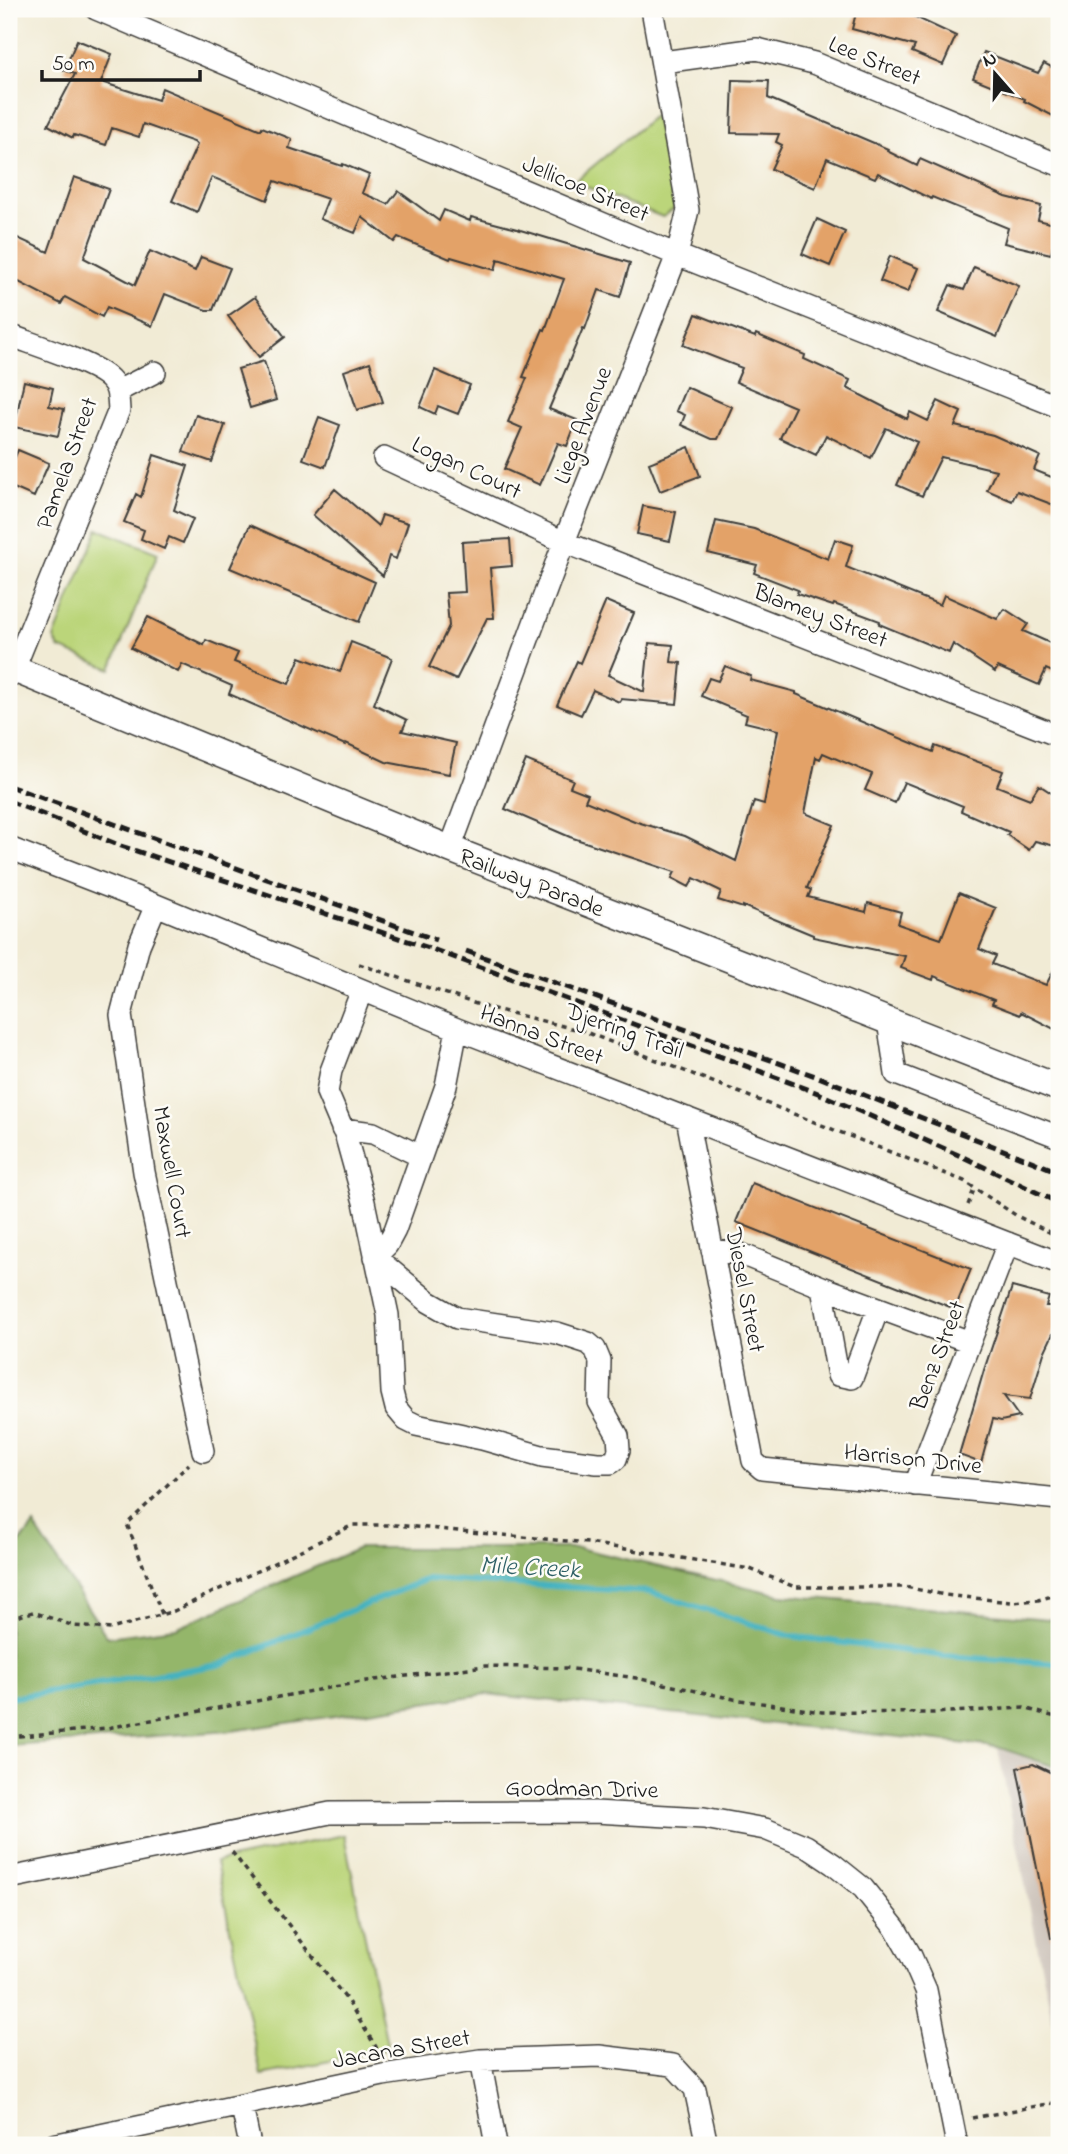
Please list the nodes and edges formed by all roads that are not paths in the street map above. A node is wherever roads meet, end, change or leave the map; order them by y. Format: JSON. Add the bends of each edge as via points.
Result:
{"nodes":[{"id":1,"x":96,"y":9,"type":"edge"},
{"id":2,"x":652,"y":9,"type":"edge"},
{"id":3,"x":663,"y":62,"type":"junction"},
{"id":4,"x":1059,"y":165,"type":"edge"},
{"id":5,"x":677,"y":255,"type":"junction"},
{"id":6,"x":9,"y":335,"type":"edge"},
{"id":7,"x":155,"y":372,"type":"dead end"},
{"id":8,"x":118,"y":391,"type":"junction"},
{"id":9,"x":1059,"y":407,"type":"edge"},
{"id":10,"x":384,"y":458,"type":"dead end"},
{"id":11,"x":564,"y":542,"type":"junction"},
{"id":12,"x":12,"y":668,"type":"edge"},
{"id":13,"x":1059,"y":736,"type":"edge"},
{"id":14,"x":9,"y":848,"type":"edge"},
{"id":15,"x":450,"y":849,"type":"junction"},
{"id":16,"x":156,"y":905,"type":"junction"},
{"id":17,"x":362,"y":990,"type":"junction"},
{"id":18,"x":888,"y":1021,"type":"junction"},
{"id":19,"x":457,"y":1029,"type":"junction"},
{"id":20,"x":1059,"y":1088,"type":"edge"},
{"id":21,"x":687,"y":1118,"type":"junction"},
{"id":22,"x":342,"y":1129,"type":"junction"},
{"id":23,"x":1059,"y":1137,"type":"edge"},
{"id":24,"x":420,"y":1156,"type":"junction"},
{"id":25,"x":1008,"y":1243,"type":"junction"},
{"id":26,"x":712,"y":1250,"type":"junction"},
{"id":27,"x":375,"y":1257,"type":"junction"},
{"id":28,"x":1059,"y":1263,"type":"edge"},
{"id":29,"x":822,"y":1287,"type":"junction"},
{"id":30,"x":878,"y":1309,"type":"junction"},
{"id":31,"x":970,"y":1342,"type":"junction"},
{"id":32,"x":203,"y":1451,"type":"road end"},
{"id":33,"x":762,"y":1469,"type":"joint"},
{"id":34,"x":915,"y":1485,"type":"junction"},
{"id":35,"x":1059,"y":1499,"type":"edge"},
{"id":36,"x":9,"y":1878,"type":"edge"},
{"id":37,"x":480,"y":2060,"type":"junction"},
{"id":38,"x":242,"y":2107,"type":"junction"},
{"id":39,"x":53,"y":2145,"type":"edge"},
{"id":40,"x":250,"y":2145,"type":"edge"},
{"id":41,"x":496,"y":2145,"type":"edge"},
{"id":42,"x":707,"y":2145,"type":"edge"},
{"id":43,"x":957,"y":2145,"type":"edge"}],
"edges":[{"from":1,"to":5,"type":"street","name":"Jellicoe Street"},
{"from":2,"to":3,"type":"street","name":"Liege Avenue"},
{"from":3,"to":4,"type":"street","name":"Lee Street","via":[[757,49],[814,63]]},
{"from":3,"to":5,"type":"street","name":"Liege Avenue","via":[[688,210]]},
{"from":5,"to":9,"type":"street","name":"Jellicoe Street"},
{"from":5,"to":11,"type":"street","name":"Liege Avenue"},
{"from":6,"to":8,"type":"street","name":"Pamela Street","via":[[97,369]]},
{"from":7,"to":8,"type":"street","name":"Pamela Street"},
{"from":8,"to":12,"type":"street","name":"Pamela Street","via":[[119,410]]},
{"from":10,"to":11,"type":"street","name":"Logan Court"},
{"from":11,"to":13,"type":"street","name":"Blamey Street"},
{"from":11,"to":15,"type":"street","name":"Liege Avenue"},
{"from":12,"to":15,"type":"main road","name":"Railway Parade"},
{"from":14,"to":16,"type":"street","name":"Hanna Street"},
{"from":15,"to":18,"type":"main road","name":"Railway Parade"},
{"from":16,"to":17,"type":"street","name":"Hanna Street"},
{"from":16,"to":32,"type":"street","name":"Maxwell Court","via":[[139,945],[121,1015],[144,1172]]},
{"from":17,"to":19,"type":"street","name":"Hanna Street"},
{"from":17,"to":22,"type":"street","via":[[327,1089]]},
{"from":18,"to":20,"type":"main road","name":"Railway Parade"},
{"from":18,"to":23,"type":"street","via":[[896,1074]]},
{"from":19,"to":21,"type":"street","name":"Hanna Street"},
{"from":19,"to":24,"type":"street","via":[[446,1086]]},
{"from":21,"to":25,"type":"street","name":"Hanna Street"},
{"from":21,"to":26,"type":"street","name":"Diesel Street"},
{"from":22,"to":24,"type":"street","via":[[373,1133]]},
{"from":22,"to":27,"type":"street","via":[[360,1183]]},
{"from":24,"to":27,"type":"street","via":[[395,1230]]},
{"from":25,"to":28,"type":"street","name":"Hanna Street"},
{"from":25,"to":31,"type":"street","name":"Benz Street"},
{"from":26,"to":29,"type":"street","via":[[741,1254]]},
{"from":26,"to":33,"type":"street","name":"Diesel Street","via":[[749,1449]]},
{"from":27,"to":27,"type":"street","via":[[429,1302],[457,1318],[545,1331],[589,1343],[601,1366],[599,1402],[618,1436],[616,1459],[607,1463],[557,1459],[406,1420],[394,1403],[388,1315]]},
{"from":29,"to":30,"type":"street"},
{"from":29,"to":30,"type":"street","via":[[838,1375],[852,1377]]},
{"from":30,"to":31,"type":"street"},
{"from":31,"to":34,"type":"street","name":"Benz Street"},
{"from":33,"to":34,"type":"street","name":"Harrison Drive"},
{"from":34,"to":35,"type":"street","name":"Harrison Drive"},
{"from":36,"to":43,"type":"street","name":"Goodman Drive","via":[[330,1813],[595,1812],[704,1818],[765,1829],[806,1846],[833,1864],[863,1888],[895,1928],[926,1990]]},
{"from":37,"to":38,"type":"street","name":"Jacana Street","via":[[383,2075]]},
{"from":37,"to":41,"type":"street"},
{"from":37,"to":42,"type":"street","name":"Jacana Street","via":[[599,2056],[673,2064],[695,2089]]},
{"from":38,"to":39,"type":"street","name":"Jacana Street"},
{"from":38,"to":40,"type":"street"}]}
